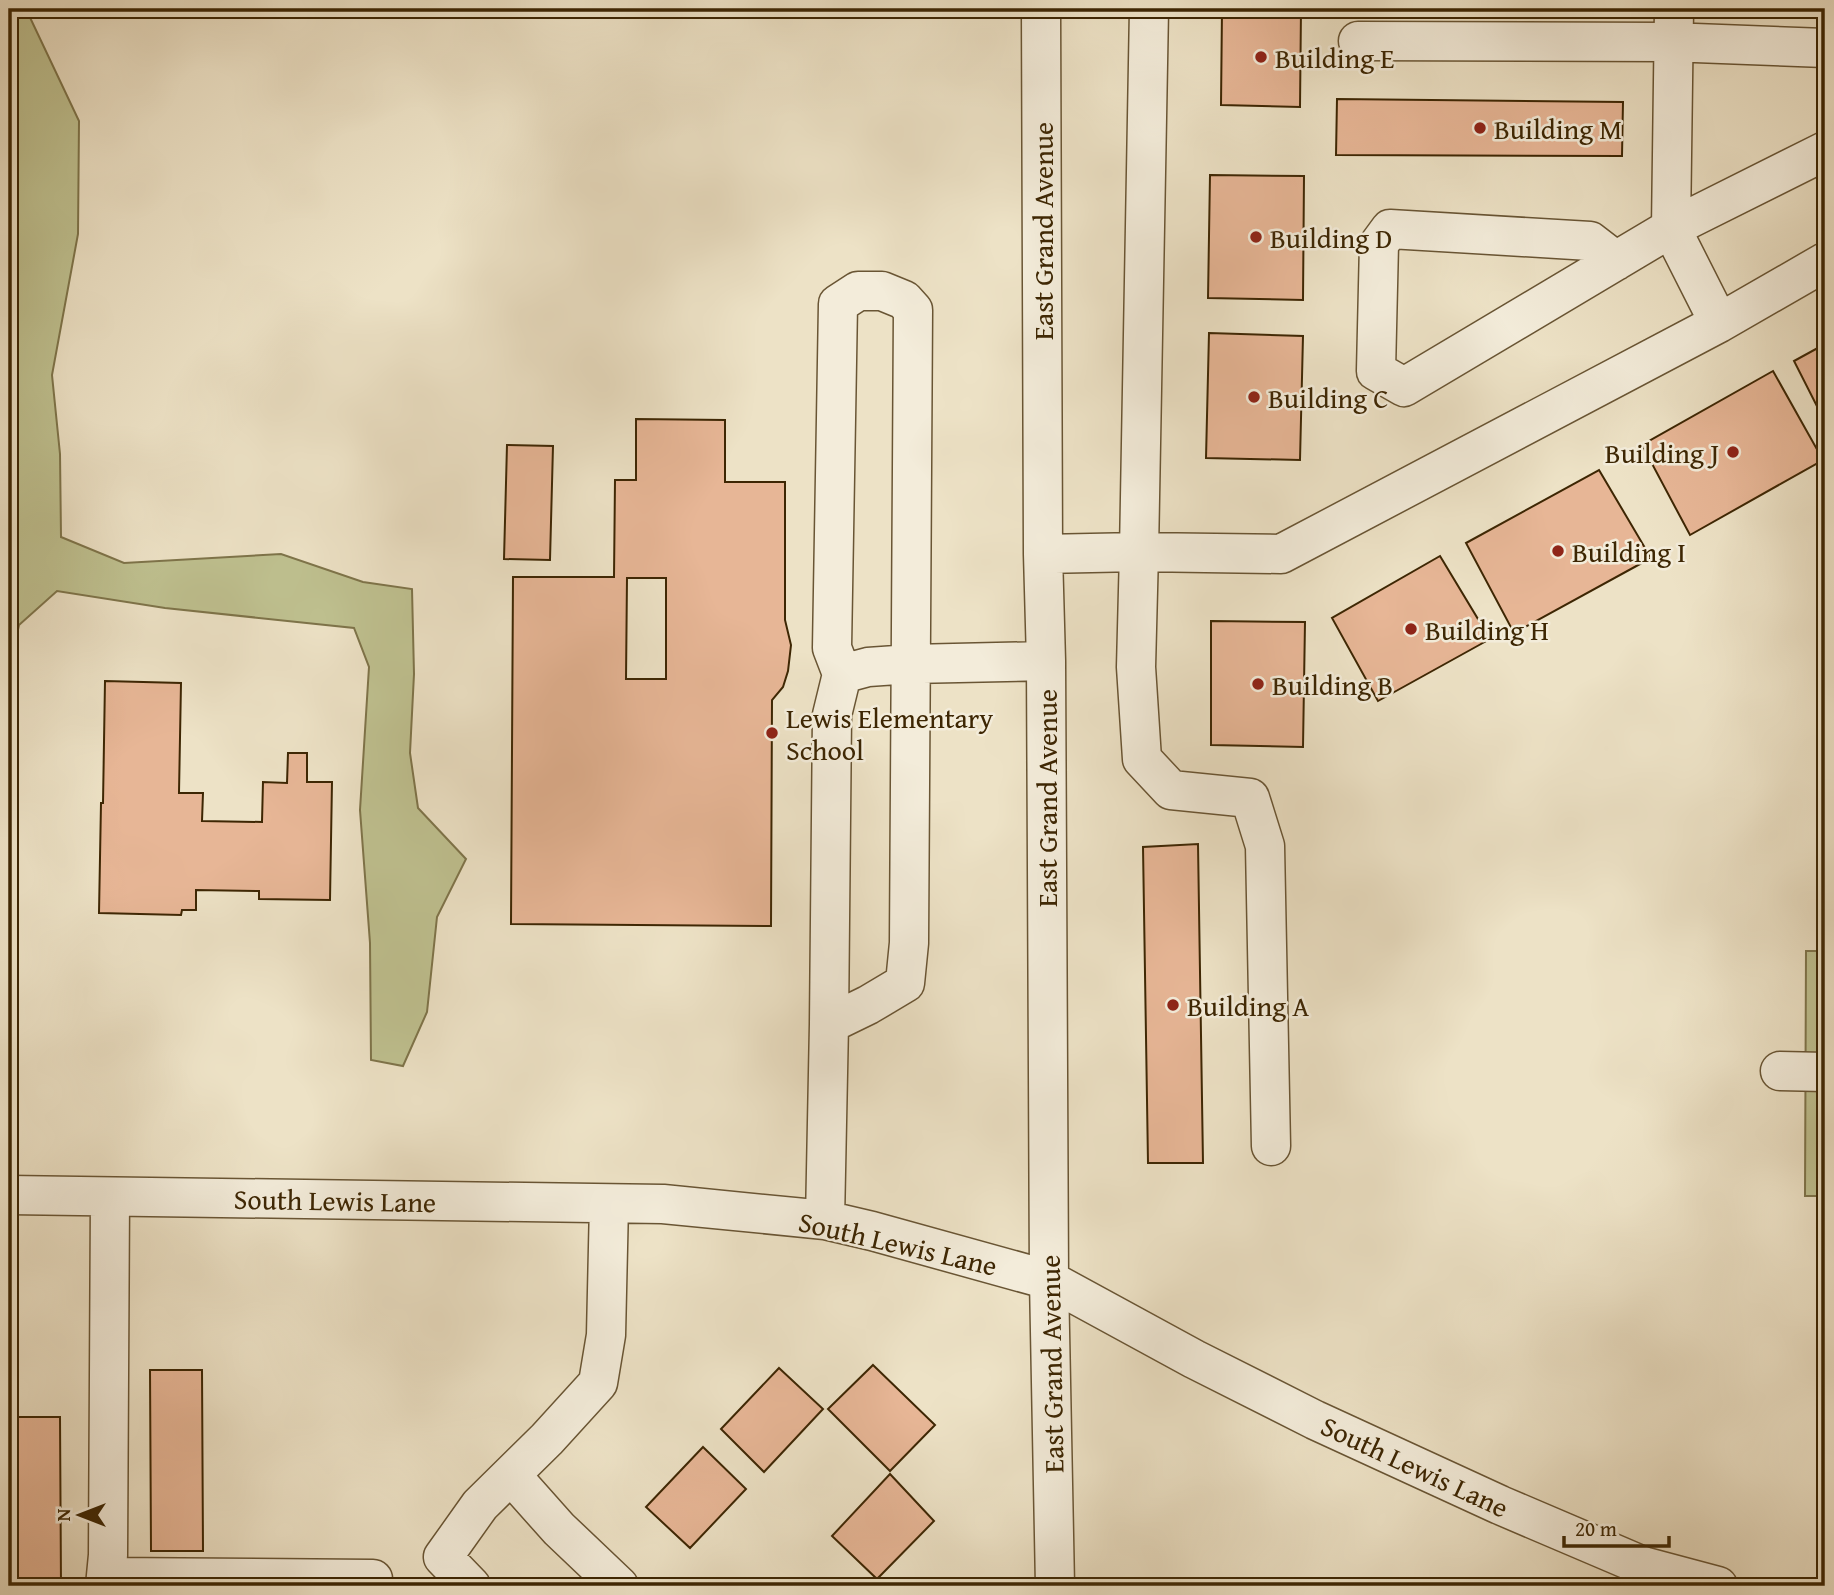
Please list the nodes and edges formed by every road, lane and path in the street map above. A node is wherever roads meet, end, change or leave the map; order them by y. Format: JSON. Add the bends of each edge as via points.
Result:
{"nodes":[{"id":1,"x":1041,"y":9,"type":"edge"},
{"id":2,"x":1149,"y":9,"type":"edge"},
{"id":3,"x":1674,"y":26,"type":"edge"},
{"id":4,"x":1358,"y":41,"type":"dead end"},
{"id":5,"x":1825,"y":48,"type":"edge"},
{"id":6,"x":1825,"y":151,"type":"edge"},
{"id":7,"x":1671,"y":228,"type":"junction"},
{"id":8,"x":1616,"y":261,"type":"junction"},
{"id":9,"x":1825,"y":262,"type":"edge"},
{"id":10,"x":1719,"y":323,"type":"junction"},
{"id":11,"x":1139,"y":552,"type":"junction"},
{"id":12,"x":1043,"y":554,"type":"junction"},
{"id":13,"x":1046,"y":661,"type":"junction"},
{"id":14,"x":911,"y":664,"type":"junction"},
{"id":15,"x":842,"y":674,"type":"junction"},
{"id":16,"x":830,"y":1024,"type":"junction"},
{"id":17,"x":1780,"y":1071,"type":"dead end"},
{"id":18,"x":1825,"y":1072,"type":"edge"},
{"id":19,"x":1270,"y":1146,"type":"dead end"},
{"id":20,"x":9,"y":1195,"type":"edge"},
{"id":21,"x":110,"y":1197,"type":"junction"},
{"id":22,"x":609,"y":1204,"type":"junction"},
{"id":23,"x":825,"y":1220,"type":"junction"},
{"id":24,"x":1049,"y":1280,"type":"junction"},
{"id":25,"x":512,"y":1475,"type":"junction"},
{"id":26,"x":373,"y":1579,"type":"dead end"},
{"id":27,"x":105,"y":1582,"type":"edge"},
{"id":28,"x":471,"y":1586,"type":"edge"},
{"id":29,"x":619,"y":1586,"type":"edge"},
{"id":30,"x":1055,"y":1586,"type":"edge"},
{"id":31,"x":1718,"y":1586,"type":"edge"}],
"edges":[{"from":1,"to":12,"type":"street","name":"East Grand Avenue"},
{"from":2,"to":11,"type":"street"},
{"from":3,"to":4,"type":"street"},
{"from":3,"to":5,"type":"street"},
{"from":3,"to":7,"type":"street"},
{"from":6,"to":7,"type":"street"},
{"from":7,"to":8,"type":"street"},
{"from":7,"to":10,"type":"street"},
{"from":8,"to":8,"type":"street","via":[[1404,387],[1376,371],[1379,244],[1390,229],[1590,240]]},
{"from":9,"to":10,"type":"street"},
{"from":10,"to":11,"type":"street","via":[[1281,554]]},
{"from":11,"to":12,"type":"street"},
{"from":11,"to":19,"type":"street","via":[[1136,667],[1142,759],[1171,790],[1250,798],[1265,846]]},
{"from":12,"to":13,"type":"street","name":"East Grand Avenue"},
{"from":13,"to":14,"type":"street"},
{"from":13,"to":24,"type":"street","name":"East Grand Avenue"},
{"from":14,"to":15,"type":"street"},
{"from":14,"to":15,"type":"street","via":[[913,310],[904,300],[882,291],[859,291],[838,304],[832,648]]},
{"from":14,"to":16,"type":"street","via":[[905,983]]},
{"from":15,"to":16,"type":"street","via":[[832,715]]},
{"from":16,"to":23,"type":"street"},
{"from":17,"to":18,"type":"street"},
{"from":20,"to":21,"type":"street","name":"South Lewis Lane"},
{"from":21,"to":22,"type":"street","name":"South Lewis Lane"},
{"from":21,"to":27,"type":"street"},
{"from":22,"to":23,"type":"street","name":"South Lewis Lane","via":[[663,1204]]},
{"from":22,"to":25,"type":"street","via":[[606,1335],[598,1383]]},
{"from":23,"to":24,"type":"street","name":"South Lewis Lane"},
{"from":24,"to":30,"type":"street","name":"East Grand Avenue"},
{"from":24,"to":31,"type":"street","name":"South Lewis Lane","via":[[1303,1414],[1500,1505],[1643,1566]]},
{"from":25,"to":28,"type":"street","via":[[480,1505],[443,1557]]},
{"from":25,"to":29,"type":"street","via":[[559,1529]]},
{"from":26,"to":27,"type":"street"}]}
